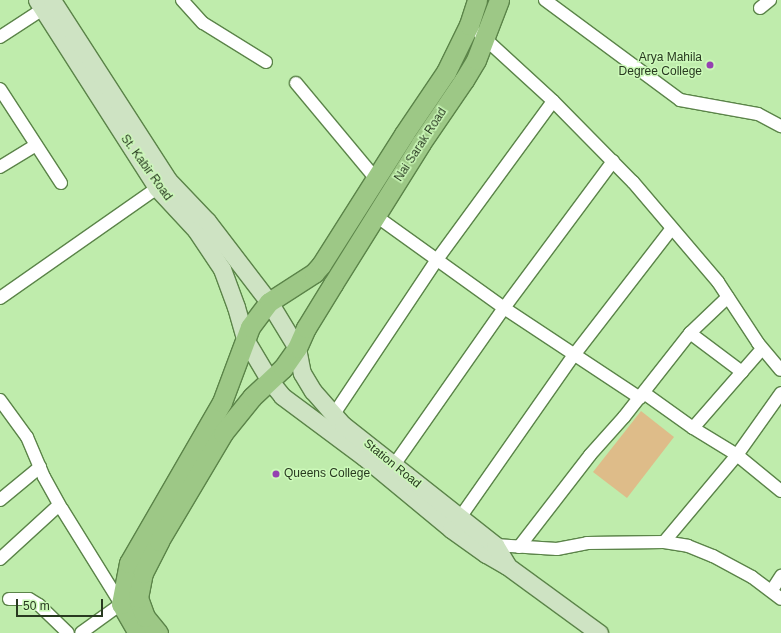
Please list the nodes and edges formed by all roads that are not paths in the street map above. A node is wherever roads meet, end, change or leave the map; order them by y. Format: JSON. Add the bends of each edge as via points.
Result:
{"nodes":[{"id":1,"x":182,"y":0,"type":"edge"},
{"id":2,"x":477,"y":0,"type":"edge"},
{"id":3,"x":498,"y":0,"type":"edge"},
{"id":4,"x":545,"y":0,"type":"edge"},
{"id":5,"x":770,"y":0,"type":"edge"},
{"id":6,"x":46,"y":3,"type":"edge"},
{"id":7,"x":760,"y":8,"type":"dead end"},
{"id":8,"x":469,"y":25,"type":"junction"},
{"id":9,"x":0,"y":38,"type":"edge"},
{"id":10,"x":484,"y":38,"type":"junction"},
{"id":11,"x":266,"y":62,"type":"dead end"},
{"id":12,"x":296,"y":83,"type":"dead end"},
{"id":13,"x":0,"y":89,"type":"edge"},
{"id":14,"x":553,"y":101,"type":"junction"},
{"id":15,"x":781,"y":126,"type":"edge"},
{"id":16,"x":36,"y":145,"type":"junction"},
{"id":17,"x":613,"y":161,"type":"junction"},
{"id":18,"x":0,"y":167,"type":"edge"},
{"id":19,"x":376,"y":179,"type":"junction"},
{"id":20,"x":61,"y":183,"type":"dead end"},
{"id":21,"x":163,"y":184,"type":"junction"},
{"id":22,"x":376,"y":216,"type":"junction"},
{"id":23,"x":672,"y":228,"type":"junction"},
{"id":24,"x":436,"y":261,"type":"junction"},
{"id":25,"x":728,"y":297,"type":"junction"},
{"id":26,"x":0,"y":298,"type":"edge"},
{"id":27,"x":269,"y":302,"type":"junction"},
{"id":28,"x":504,"y":308,"type":"junction"},
{"id":29,"x":690,"y":333,"type":"junction"},
{"id":30,"x":245,"y":339,"type":"junction"},
{"id":31,"x":297,"y":348,"type":"junction"},
{"id":32,"x":762,"y":349,"type":"junction"},
{"id":33,"x":574,"y":355,"type":"junction"},
{"id":34,"x":781,"y":370,"type":"edge"},
{"id":35,"x":742,"y":372,"type":"junction"},
{"id":36,"x":270,"y":381,"type":"junction"},
{"id":37,"x":781,"y":393,"type":"edge"},
{"id":38,"x":642,"y":395,"type":"junction"},
{"id":39,"x":0,"y":400,"type":"edge"},
{"id":40,"x":334,"y":414,"type":"junction"},
{"id":41,"x":693,"y":428,"type":"junction"},
{"id":42,"x":737,"y":455,"type":"junction"},
{"id":43,"x":394,"y":465,"type":"junction"},
{"id":44,"x":40,"y":467,"type":"junction"},
{"id":45,"x":781,"y":491,"type":"edge"},
{"id":46,"x":0,"y":500,"type":"edge"},
{"id":47,"x":59,"y":505,"type":"junction"},
{"id":48,"x":459,"y":519,"type":"junction"},
{"id":49,"x":664,"y":542,"type":"junction"},
{"id":50,"x":519,"y":548,"type":"junction"},
{"id":51,"x":491,"y":550,"type":"junction"},
{"id":52,"x":0,"y":559,"type":"edge"},
{"id":53,"x":781,"y":576,"type":"edge"},
{"id":54,"x":772,"y":590,"type":"junction"},
{"id":55,"x":9,"y":599,"type":"dead end"},
{"id":56,"x":781,"y":599,"type":"edge"},
{"id":57,"x":121,"y":604,"type":"junction"},
{"id":58,"x":68,"y":633,"type":"edge"},
{"id":59,"x":81,"y":633,"type":"edge"},
{"id":60,"x":138,"y":633,"type":"edge"},
{"id":61,"x":158,"y":633,"type":"edge"},
{"id":62,"x":599,"y":633,"type":"edge"}],
"edges":[{"from":1,"to":11,"type":"street","via":[[203,23]]},
{"from":2,"to":8,"type":"main road","name":"Nai Sarak Road"},
{"from":3,"to":10,"type":"main road","name":"Nai Sarak Road"},
{"from":4,"to":15,"type":"street","via":[[680,100],[758,114]]},
{"from":5,"to":7,"type":"street"},
{"from":6,"to":9,"type":"street"},
{"from":6,"to":21,"type":"street","name":"St. Kabir Road"},
{"from":8,"to":10,"type":"street"},
{"from":8,"to":19,"type":"main road","name":"Nai Sarak Road","via":[[446,72]]},
{"from":10,"to":14,"type":"street"},
{"from":10,"to":22,"type":"main road","name":"Nai Sarak Road","via":[[464,80]]},
{"from":12,"to":19,"type":"street"},
{"from":13,"to":16,"type":"street"},
{"from":14,"to":17,"type":"street"},
{"from":14,"to":24,"type":"street"},
{"from":16,"to":18,"type":"street"},
{"from":16,"to":20,"type":"street"},
{"from":17,"to":23,"type":"street"},
{"from":17,"to":28,"type":"street"},
{"from":19,"to":27,"type":"main road","name":"Nai Sarak Road","via":[[321,265]]},
{"from":21,"to":26,"type":"street"},
{"from":21,"to":27,"type":"street","name":"St. Kabir Road","via":[[207,221]]},
{"from":21,"to":30,"type":"street","name":"St. Kabir Road","via":[[222,269]]},
{"from":22,"to":24,"type":"street"},
{"from":22,"to":31,"type":"main road","name":"Nai Sarak Road","via":[[306,328]]},
{"from":23,"to":25,"type":"street"},
{"from":23,"to":33,"type":"street"},
{"from":24,"to":28,"type":"street"},
{"from":24,"to":40,"type":"street"},
{"from":25,"to":29,"type":"street"},
{"from":25,"to":32,"type":"street"},
{"from":27,"to":30,"type":"main road"},
{"from":27,"to":31,"type":"street","name":"Station Road"},
{"from":28,"to":33,"type":"street"},
{"from":28,"to":43,"type":"street"},
{"from":29,"to":35,"type":"street"},
{"from":29,"to":38,"type":"street"},
{"from":30,"to":36,"type":"street","name":"St. Kabir Road"},
{"from":30,"to":57,"type":"main road","via":[[233,379],[222,402],[129,563]]},
{"from":31,"to":36,"type":"main road","name":"Nai Sarak Road"},
{"from":31,"to":40,"type":"street","name":"Station Road","via":[[306,381]]},
{"from":32,"to":34,"type":"street"},
{"from":32,"to":35,"type":"street"},
{"from":33,"to":38,"type":"street"},
{"from":33,"to":48,"type":"street"},
{"from":35,"to":41,"type":"street"},
{"from":36,"to":51,"type":"street","name":"Station Road","via":[[282,396]]},
{"from":36,"to":61,"type":"main road","name":"Nai Sarak Road","via":[[252,397],[223,433],[143,573],[139,587],[140,607]]},
{"from":37,"to":42,"type":"street"},
{"from":38,"to":41,"type":"street"},
{"from":38,"to":50,"type":"street","via":[[590,455]]},
{"from":39,"to":44,"type":"street","via":[[27,437]]},
{"from":40,"to":43,"type":"street","name":"Station Road"},
{"from":41,"to":42,"type":"street"},
{"from":42,"to":45,"type":"street"},
{"from":42,"to":49,"type":"street"},
{"from":43,"to":48,"type":"street","name":"Station Road"},
{"from":44,"to":46,"type":"street"},
{"from":44,"to":47,"type":"street"},
{"from":47,"to":52,"type":"street"},
{"from":47,"to":57,"type":"street"},
{"from":48,"to":51,"type":"street","name":"Station Road"},
{"from":49,"to":50,"type":"street","via":[[587,543],[557,549]]},
{"from":49,"to":54,"type":"street","via":[[688,546],[713,556]]},
{"from":50,"to":51,"type":"street"},
{"from":51,"to":62,"type":"street","name":"Station Road","via":[[507,566]]},
{"from":53,"to":54,"type":"street"},
{"from":54,"to":56,"type":"street"},
{"from":55,"to":58,"type":"street","via":[[29,599],[39,604]]},
{"from":57,"to":59,"type":"street"},
{"from":57,"to":60,"type":"main road"}]}
